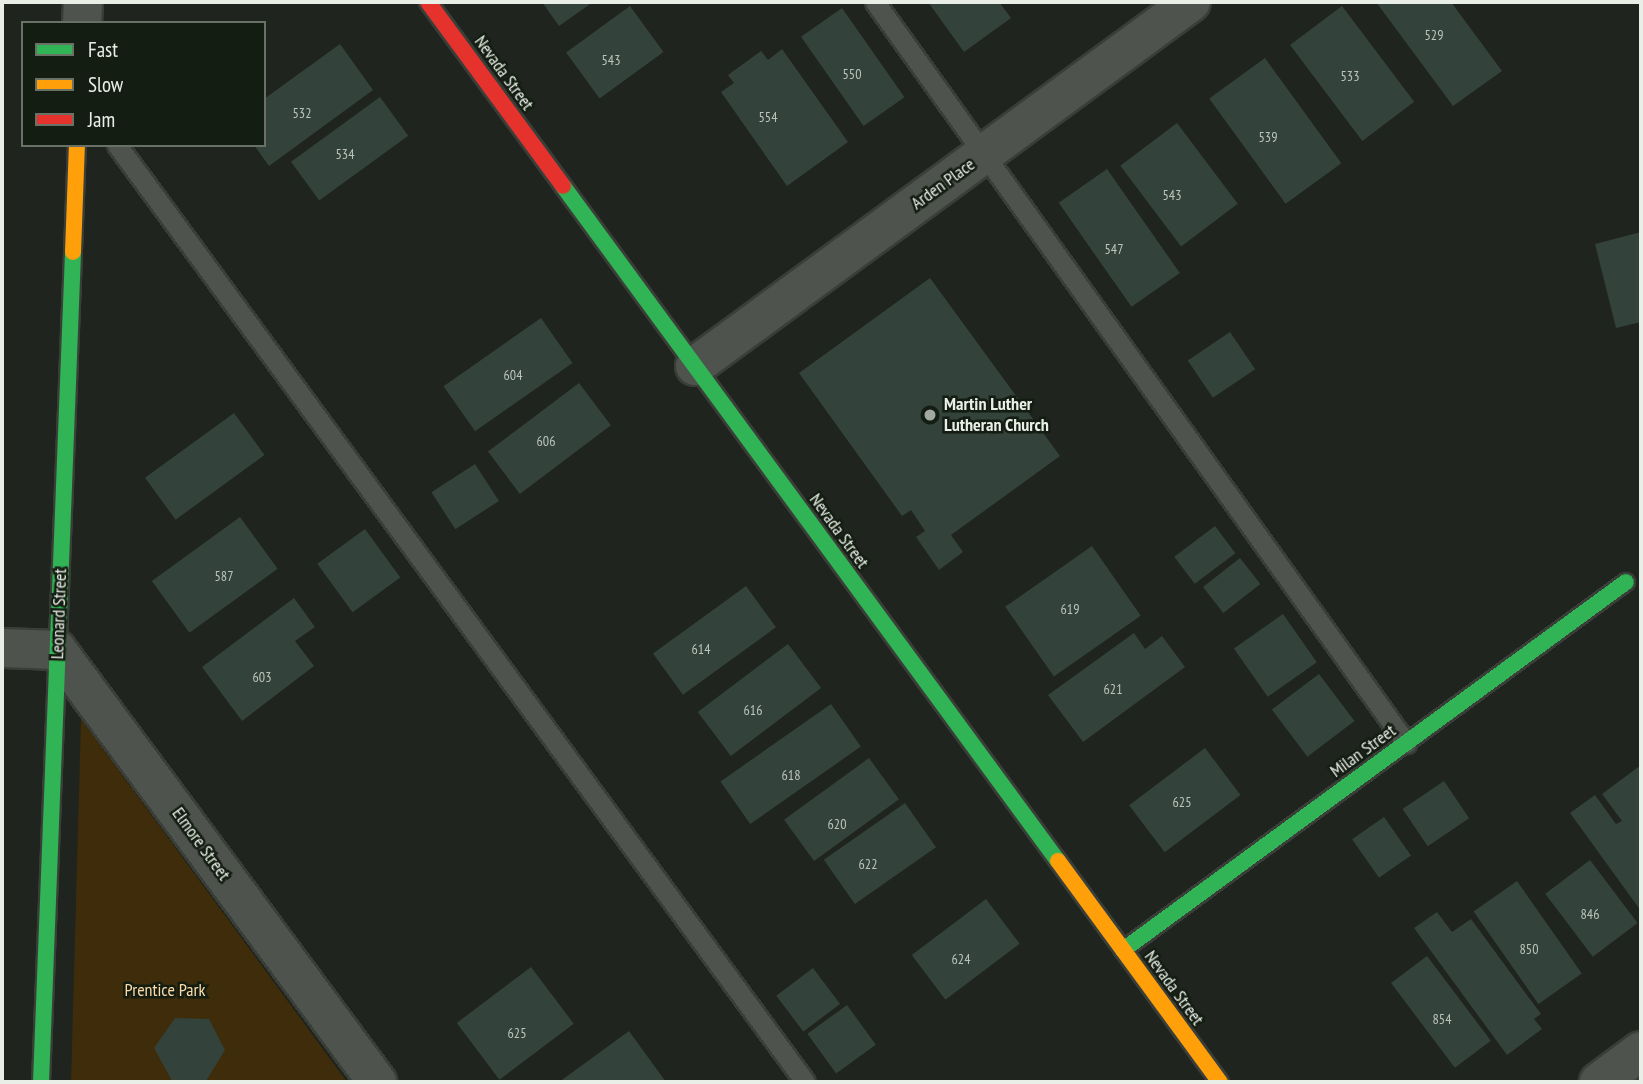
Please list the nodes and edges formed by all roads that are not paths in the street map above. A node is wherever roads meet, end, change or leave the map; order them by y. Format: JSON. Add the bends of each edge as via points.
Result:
{"nodes":[{"id":1,"x":83,"y":2,"type":"edge"},
{"id":2,"x":428,"y":2,"type":"edge"},
{"id":3,"x":875,"y":2,"type":"edge"},
{"id":4,"x":1191,"y":2,"type":"edge"},
{"id":5,"x":82,"y":21,"type":"edge"},
{"id":6,"x":77,"y":147,"type":"edge"},
{"id":7,"x":118,"y":147,"type":"edge"},
{"id":8,"x":986,"y":152,"type":"junction"},
{"id":9,"x":695,"y":366,"type":"junction"},
{"id":10,"x":1626,"y":582,"type":"dead end"},
{"id":11,"x":2,"y":648,"type":"edge"},
{"id":12,"x":57,"y":650,"type":"junction"},
{"id":13,"x":1406,"y":743,"type":"junction"},
{"id":14,"x":1123,"y":950,"type":"junction"},
{"id":15,"x":1641,"y":1051,"type":"edge"},
{"id":16,"x":41,"y":1082,"type":"edge"},
{"id":17,"x":377,"y":1082,"type":"edge"},
{"id":18,"x":806,"y":1082,"type":"edge"},
{"id":19,"x":1220,"y":1082,"type":"edge"},
{"id":20,"x":1599,"y":1082,"type":"edge"}],
"edges":[{"from":1,"to":5,"type":"street"},
{"from":2,"to":9,"type":"street","name":"Nevada Street"},
{"from":3,"to":8,"type":"lane"},
{"from":4,"to":8,"type":"street","name":"Arden Place"},
{"from":6,"to":12,"type":"street","name":"Leonard Street"},
{"from":7,"to":18,"type":"lane"},
{"from":8,"to":9,"type":"street","name":"Arden Place"},
{"from":8,"to":13,"type":"lane"},
{"from":9,"to":14,"type":"street","name":"Nevada Street"},
{"from":10,"to":13,"type":"street","name":"Milan Street"},
{"from":11,"to":12,"type":"street"},
{"from":12,"to":16,"type":"street","name":"Leonard Street"},
{"from":12,"to":17,"type":"street","name":"Elmore Street"},
{"from":13,"to":14,"type":"street","name":"Milan Street"},
{"from":14,"to":19,"type":"street","name":"Nevada Street"},
{"from":15,"to":20,"type":"street"}]}
